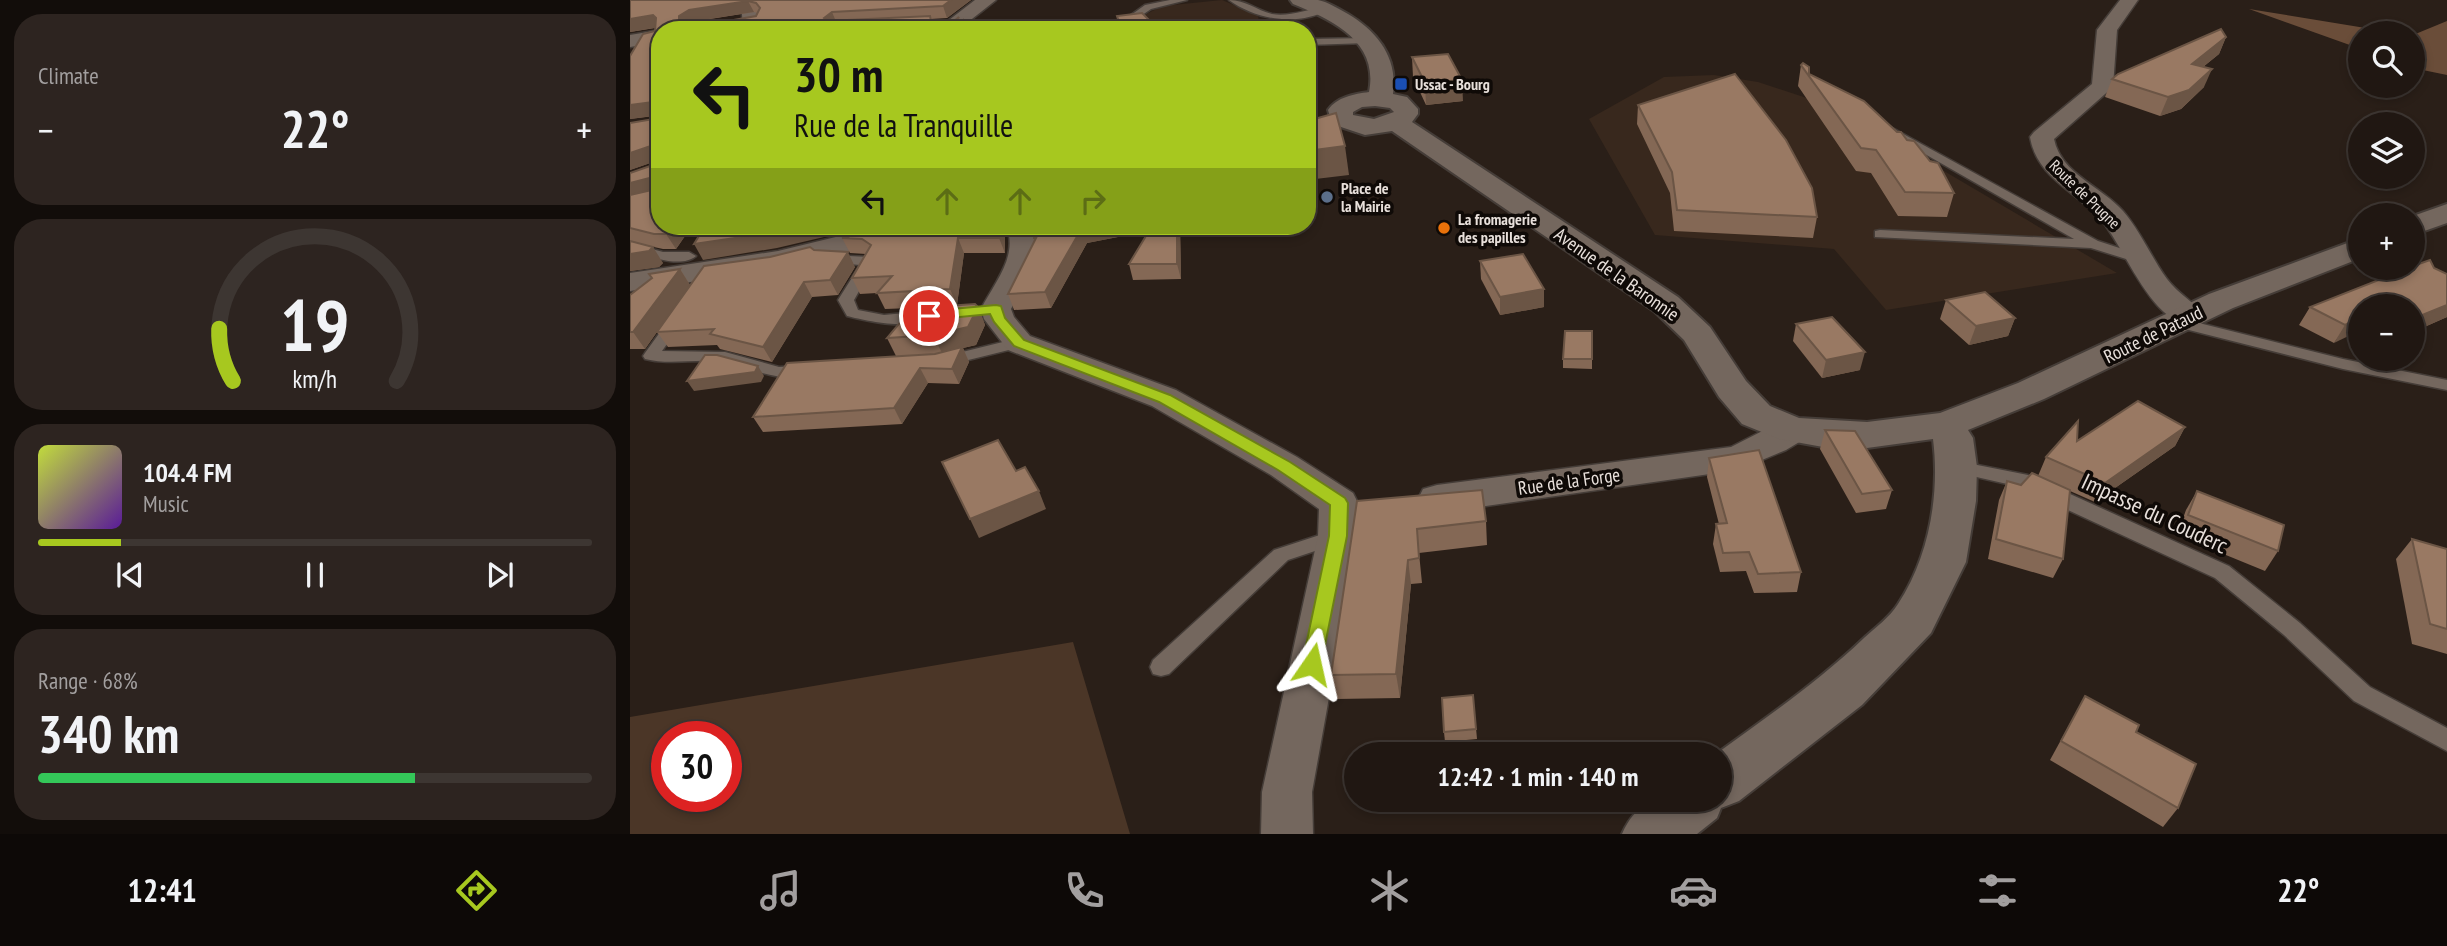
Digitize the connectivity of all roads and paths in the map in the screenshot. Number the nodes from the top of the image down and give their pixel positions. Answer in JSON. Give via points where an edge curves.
{"nodes":[{"id":1,"x":750,"y":0,"type":"edge"},
{"id":2,"x":987,"y":0,"type":"edge"},
{"id":3,"x":1182,"y":0,"type":"edge"},
{"id":4,"x":1233,"y":0,"type":"edge"},
{"id":5,"x":1300,"y":0,"type":"edge"},
{"id":6,"x":2129,"y":0,"type":"edge"},
{"id":7,"x":1324,"y":9,"type":"junction"},
{"id":8,"x":1129,"y":20,"type":"edge"},
{"id":9,"x":753,"y":21,"type":"edge"},
{"id":10,"x":953,"y":21,"type":"edge"},
{"id":11,"x":651,"y":38,"type":"edge"},
{"id":12,"x":1368,"y":40,"type":"junction"},
{"id":13,"x":630,"y":41,"type":"edge"},
{"id":14,"x":1316,"y":42,"type":"edge"},
{"id":15,"x":1388,"y":110,"type":"junction"},
{"id":16,"x":1330,"y":121,"type":"edge"},
{"id":17,"x":1873,"y":122,"type":"edge"},
{"id":18,"x":2447,"y":213,"type":"edge"},
{"id":19,"x":2425,"y":221,"type":"edge"},
{"id":20,"x":1880,"y":234,"type":"dead end"},
{"id":21,"x":877,"y":235,"type":"edge"},
{"id":22,"x":1024,"y":235,"type":"edge"},
{"id":23,"x":2093,"y":244,"type":"junction"},
{"id":24,"x":630,"y":247,"type":"edge"},
{"id":25,"x":816,"y":250,"type":"junction"},
{"id":26,"x":2348,"y":252,"type":"edge"},
{"id":27,"x":2142,"y":260,"type":"junction"},
{"id":28,"x":692,"y":273,"type":"junction"},
{"id":29,"x":630,"y":282,"type":"edge"},
{"id":30,"x":946,"y":314,"type":"edge"},
{"id":31,"x":2185,"y":320,"type":"junction"},
{"id":32,"x":1019,"y":343,"type":"junction"},
{"id":33,"x":929,"y":362,"type":"edge"},
{"id":34,"x":820,"y":370,"type":"edge"},
{"id":35,"x":2447,"y":385,"type":"edge"},
{"id":36,"x":1793,"y":429,"type":"junction"},
{"id":37,"x":1952,"y":446,"type":"junction"},
{"id":38,"x":1408,"y":503,"type":"edge"},
{"id":39,"x":1348,"y":514,"type":"junction"},
{"id":40,"x":1161,"y":667,"type":"dead end"},
{"id":41,"x":2447,"y":740,"type":"edge"},
{"id":42,"x":1732,"y":774,"type":"edge"},
{"id":43,"x":1681,"y":812,"type":"edge"},
{"id":44,"x":1287,"y":834,"type":"edge"},
{"id":45,"x":1651,"y":834,"type":"edge"}],
"edges":[{"from":1,"to":9,"type":"street"},
{"from":2,"to":10,"type":"street"},
{"from":3,"to":8,"type":"lane","via":[[1148,7]]},
{"from":4,"to":7,"type":"lane","via":[[1272,17]]},
{"from":5,"to":7,"type":"street"},
{"from":6,"to":27,"type":"street","name":"Route de Prugne","via":[[2107,30],[2102,87],[2042,137],[2042,151],[2106,209]]},
{"from":7,"to":12,"type":"street","via":[[1353,24]]},
{"from":11,"to":13,"type":"street"},
{"from":12,"to":14,"type":"lane"},
{"from":12,"to":15,"type":"street","via":[[1381,60]]},
{"from":15,"to":16,"type":"street","via":[[1364,126]]},
{"from":15,"to":36,"type":"street","name":"Avenue de la Baronnie","via":[[1666,304],[1698,334],[1732,389],[1756,415]]},
{"from":17,"to":23,"type":"lane"},
{"from":18,"to":19,"type":"street"},
{"from":20,"to":23,"type":"lane"},
{"from":21,"to":25,"type":"street"},
{"from":22,"to":32,"type":"street","via":[[1026,250],[990,309]]},
{"from":23,"to":27,"type":"lane"},
{"from":24,"to":28,"type":"lane","via":[[662,256]]},
{"from":25,"to":28,"type":"street"},
{"from":25,"to":30,"type":"lane","via":[[827,259],[869,261],[846,300],[852,313],[884,320]]},
{"from":26,"to":31,"type":"street","name":"Route de Pataud"},
{"from":27,"to":31,"type":"street","name":"Route de Prugne"},
{"from":28,"to":29,"type":"street"},
{"from":28,"to":34,"type":"lane","via":[[651,356],[724,357],[779,372]]},
{"from":31,"to":35,"type":"lane","via":[[2343,364]]},
{"from":31,"to":37,"type":"street","name":"Route de Pataud","via":[[2031,391]]},
{"from":32,"to":33,"type":"lane"},
{"from":32,"to":39,"type":"street","via":[[1164,398],[1284,466]]},
{"from":36,"to":37,"type":"street","name":"Avenue de la Baronnie"},
{"from":36,"to":38,"type":"street","name":"Rue de la Forge","via":[[1738,458]]},
{"from":37,"to":41,"type":"lane","name":"Impasse du Couderc","via":[[2222,572],[2362,694]]},
{"from":37,"to":42,"type":"street","via":[[1955,501],[1943,562],[1914,620],[1844,690]]},
{"from":39,"to":40,"type":"lane","via":[[1281,555]]},
{"from":39,"to":44,"type":"street","via":[[1287,792]]},
{"from":43,"to":45,"type":"street"}]}
